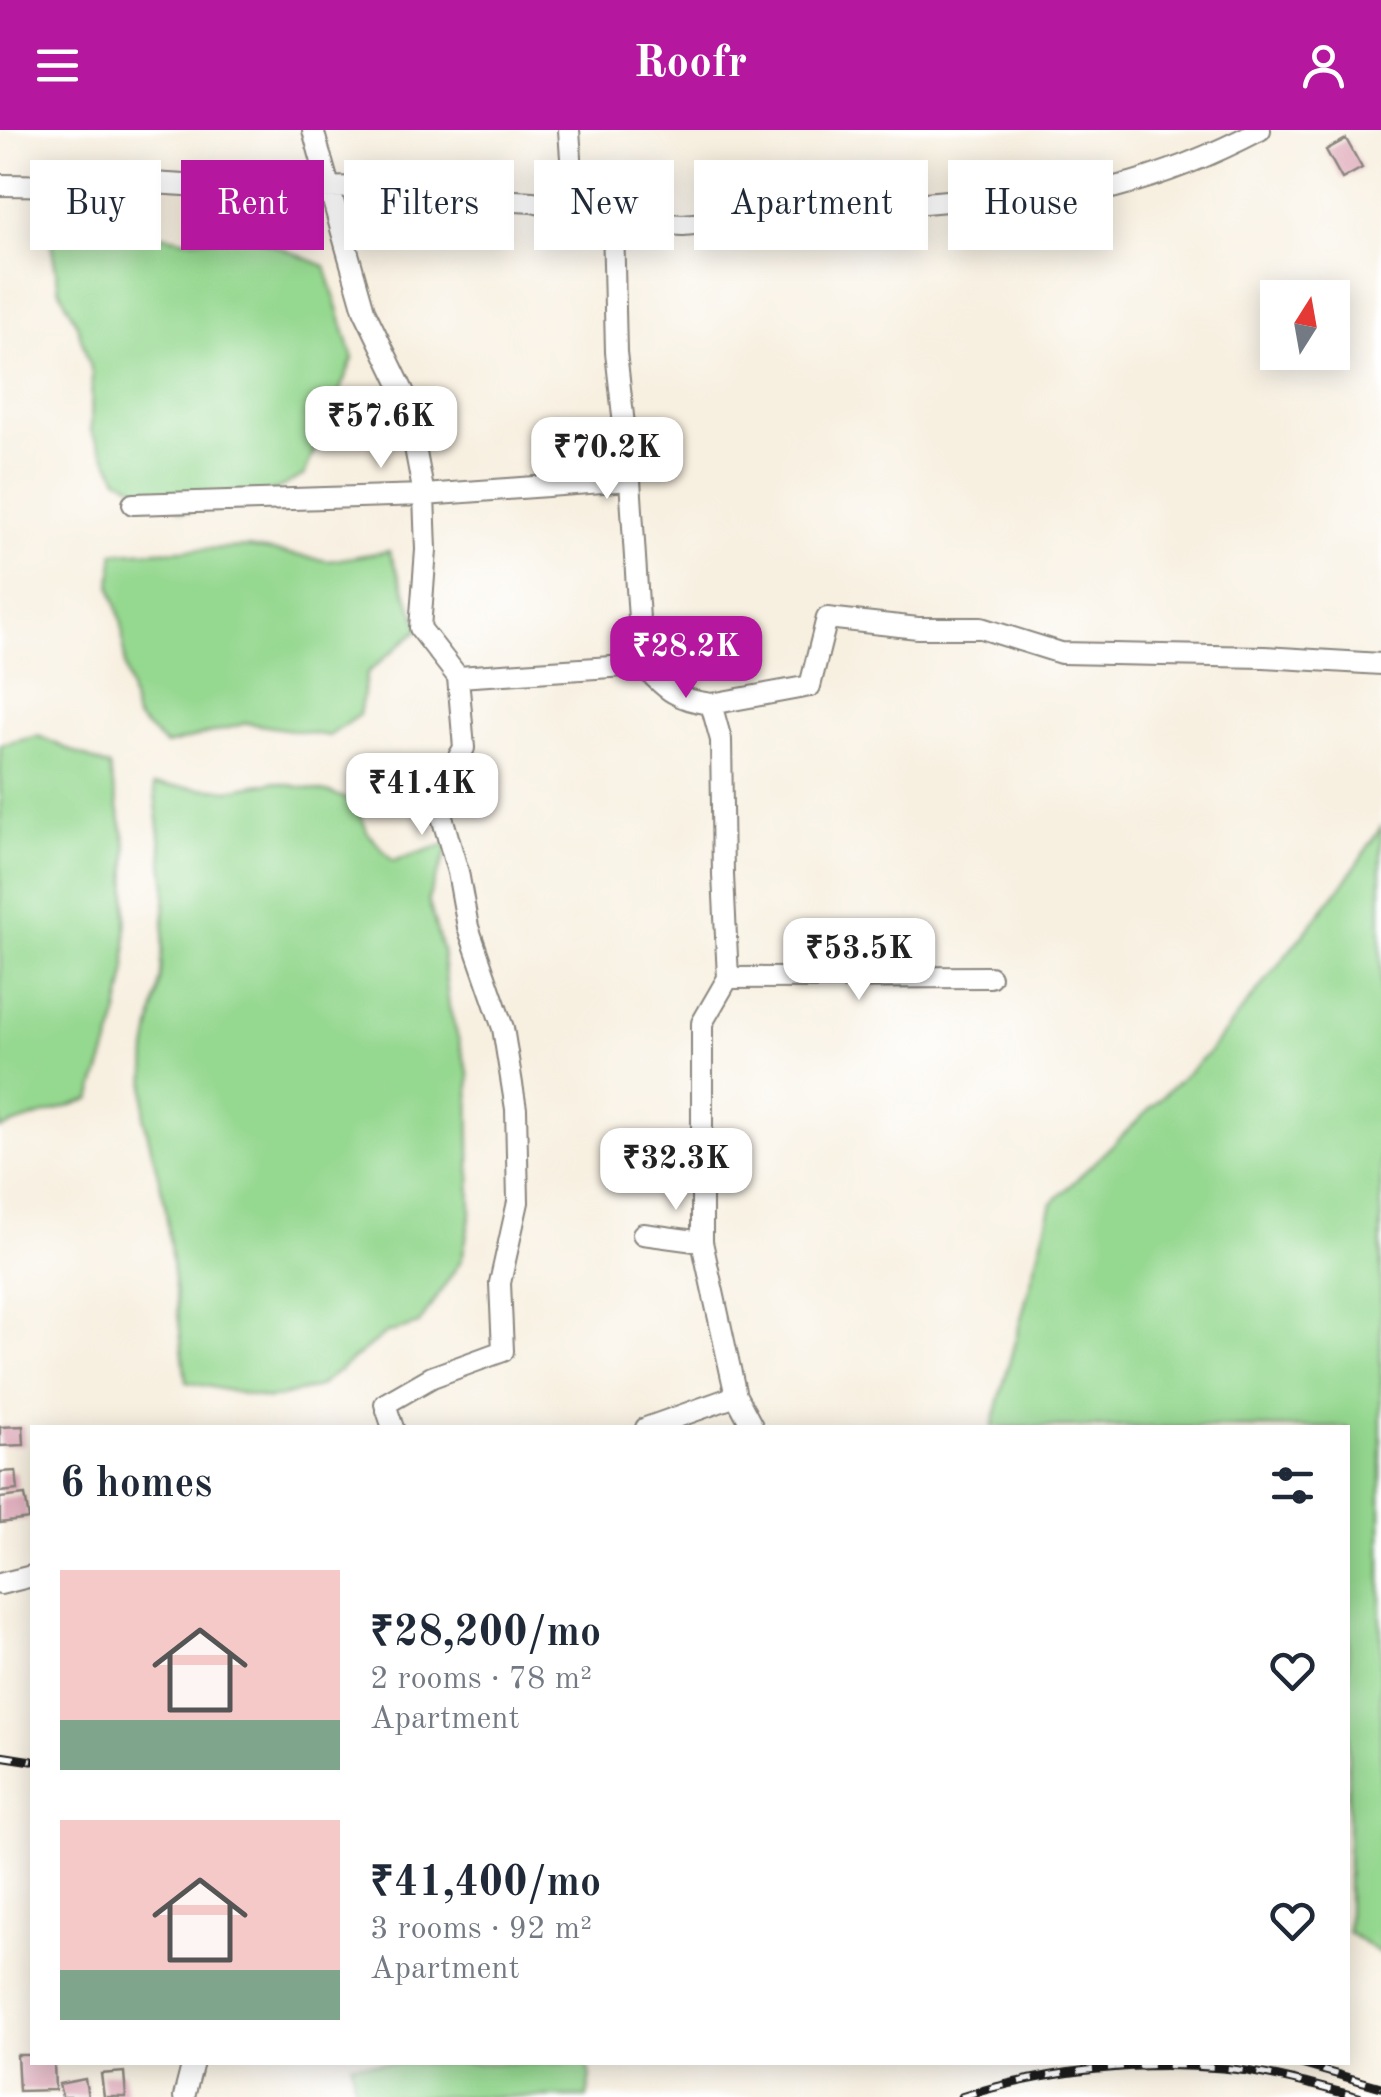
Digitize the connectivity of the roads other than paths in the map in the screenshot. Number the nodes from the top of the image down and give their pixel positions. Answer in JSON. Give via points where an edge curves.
{"nodes":[{"id":1,"x":313,"y":130,"type":"edge"},
{"id":2,"x":569,"y":130,"type":"edge"},
{"id":3,"x":1260,"y":130,"type":"edge"},
{"id":4,"x":571,"y":160,"type":"edge"},
{"id":5,"x":0,"y":185,"type":"edge"},
{"id":6,"x":329,"y":186,"type":"junction"},
{"id":7,"x":534,"y":202,"type":"edge"},
{"id":8,"x":674,"y":224,"type":"edge"},
{"id":9,"x":614,"y":250,"type":"edge"},
{"id":10,"x":630,"y":480,"type":"junction"},
{"id":11,"x":424,"y":494,"type":"junction"},
{"id":12,"x":133,"y":504,"type":"dead end"},
{"id":13,"x":642,"y":664,"type":"junction"},
{"id":14,"x":1381,"y":664,"type":"edge"},
{"id":15,"x":458,"y":677,"type":"junction"},
{"id":16,"x":711,"y":704,"type":"junction"},
{"id":17,"x":990,"y":977,"type":"dead end"},
{"id":18,"x":728,"y":978,"type":"junction"},
{"id":19,"x":643,"y":1234,"type":"dead end"},
{"id":20,"x":702,"y":1242,"type":"junction"},
{"id":21,"x":736,"y":1396,"type":"junction"},
{"id":22,"x":392,"y":1425,"type":"edge"},
{"id":23,"x":654,"y":1425,"type":"edge"},
{"id":24,"x":751,"y":1425,"type":"edge"},
{"id":25,"x":30,"y":1576,"type":"edge"},
{"id":26,"x":0,"y":1584,"type":"edge"},
{"id":27,"x":192,"y":2065,"type":"edge"},
{"id":28,"x":184,"y":2097,"type":"edge"}],
"edges":[{"from":1,"to":6,"type":"street"},
{"from":2,"to":4,"type":"street"},
{"from":3,"to":8,"type":"street","via":[[1147,180],[1048,198]]},
{"from":5,"to":6,"type":"street"},
{"from":6,"to":7,"type":"street"},
{"from":6,"to":11,"type":"street","via":[[364,310],[406,395]]},
{"from":9,"to":10,"type":"street"},
{"from":10,"to":11,"type":"street"},
{"from":10,"to":13,"type":"street"},
{"from":11,"to":12,"type":"street"},
{"from":11,"to":15,"type":"street","via":[[420,628]]},
{"from":13,"to":15,"type":"street"},
{"from":13,"to":16,"type":"street","via":[[670,692]]},
{"from":14,"to":16,"type":"street","via":[[1061,653],[981,628],[828,618],[810,686]]},
{"from":15,"to":22,"type":"street","via":[[464,748],[436,796],[468,927],[504,1028],[516,1110],[518,1202],[500,1283],[503,1351],[385,1404]]},
{"from":16,"to":18,"type":"street","via":[[722,740]]},
{"from":17,"to":18,"type":"street"},
{"from":18,"to":20,"type":"street","via":[[702,1023]]},
{"from":19,"to":20,"type":"street"},
{"from":20,"to":21,"type":"street"},
{"from":21,"to":23,"type":"street"},
{"from":21,"to":24,"type":"street"},
{"from":25,"to":26,"type":"street"},
{"from":27,"to":28,"type":"street"}]}
